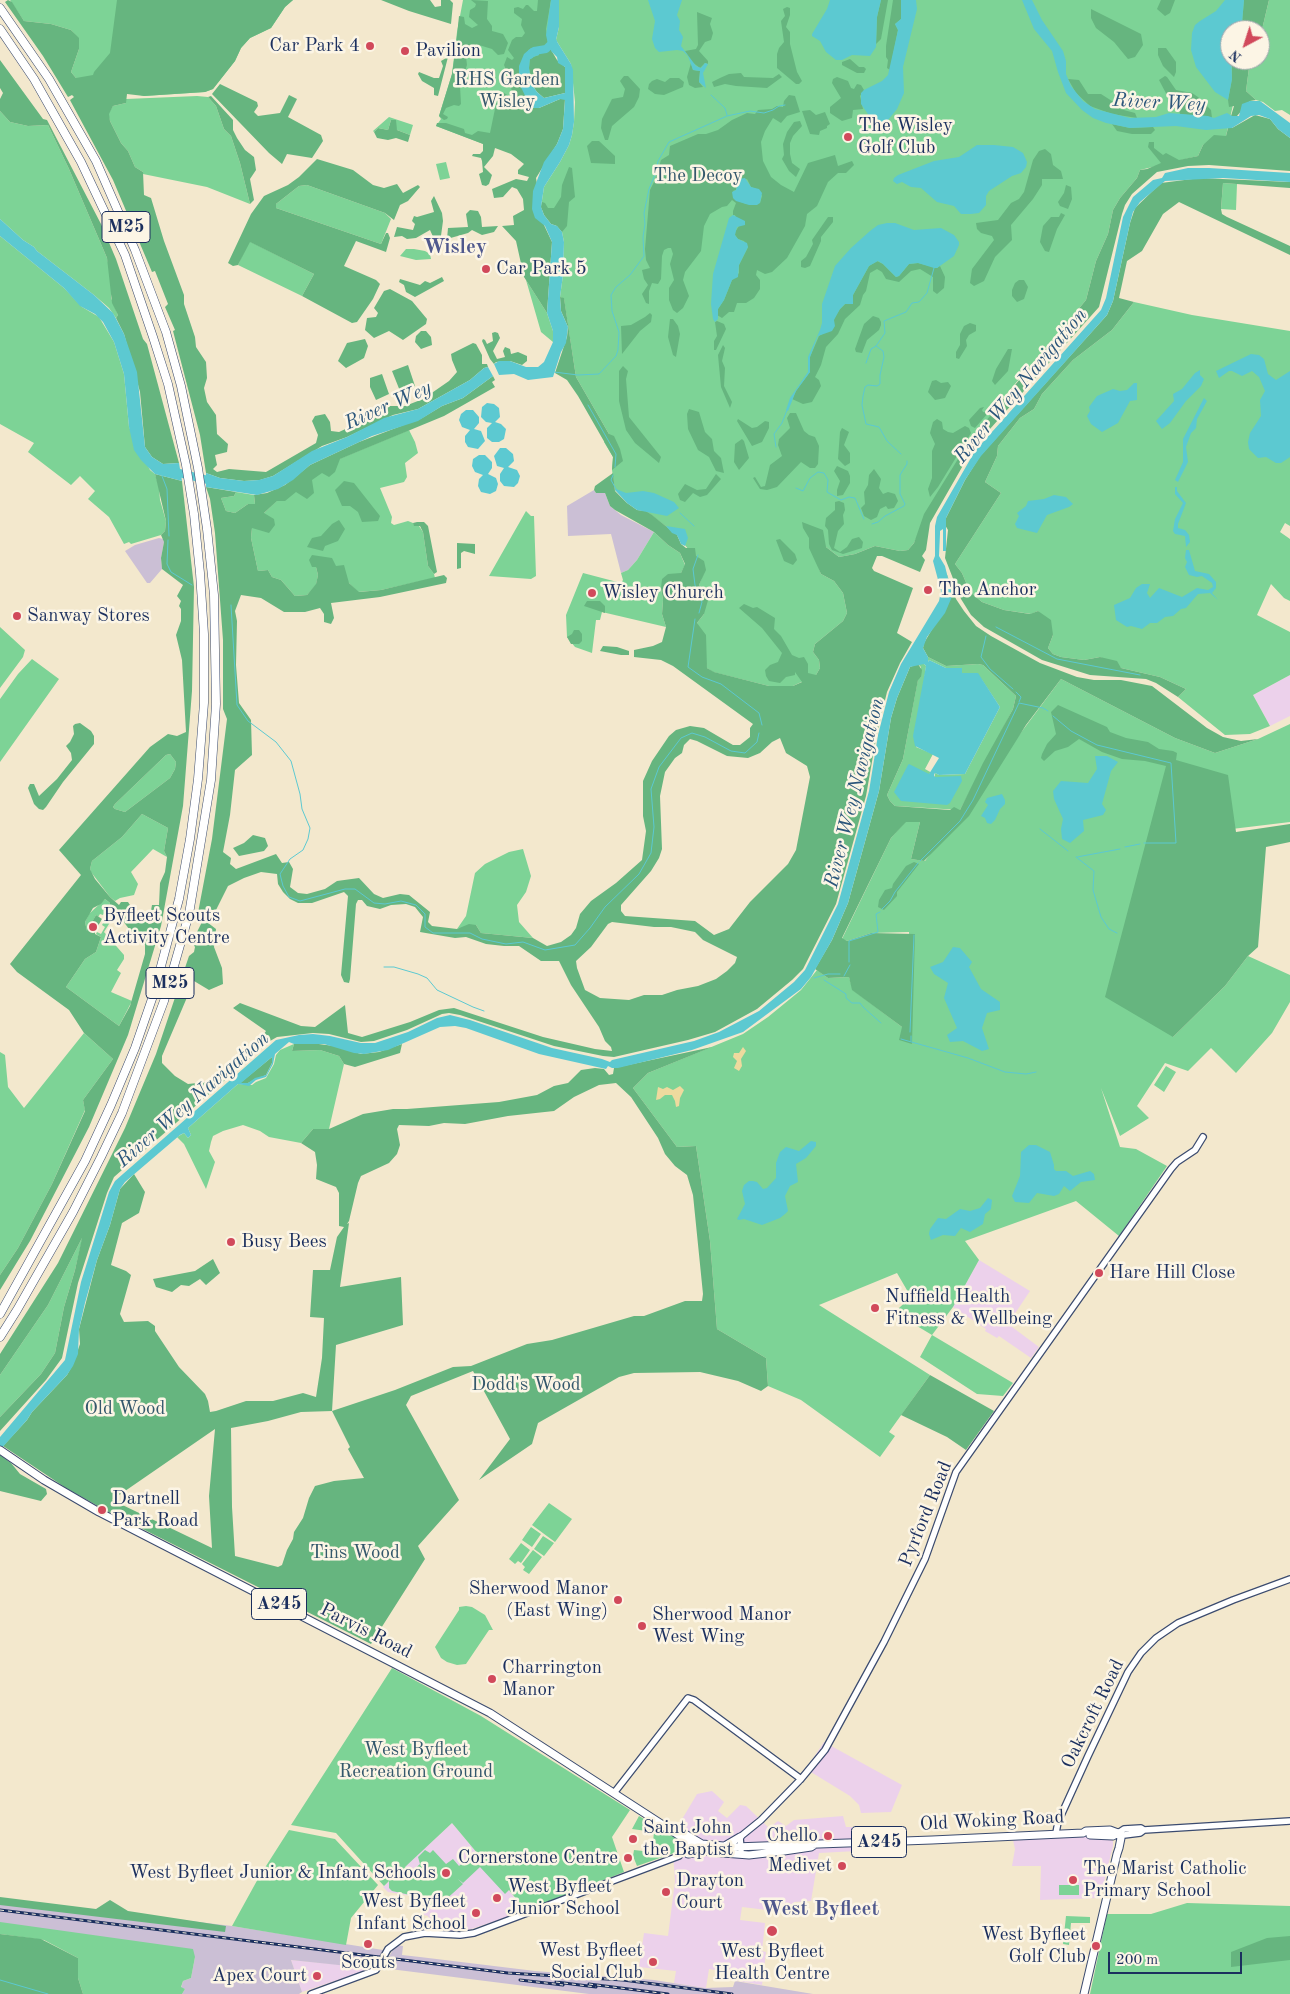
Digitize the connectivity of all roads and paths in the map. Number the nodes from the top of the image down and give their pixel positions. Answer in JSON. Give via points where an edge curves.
{"nodes":[{"id":1,"x":0,"y":8,"type":"edge"},
{"id":2,"x":0,"y":29,"type":"edge"},
{"id":3,"x":1204,"y":1137,"type":"dead end"},
{"id":4,"x":0,"y":1314,"type":"edge"},
{"id":5,"x":0,"y":1337,"type":"edge"},
{"id":6,"x":0,"y":1450,"type":"edge"},
{"id":7,"x":1290,"y":1579,"type":"edge"},
{"id":8,"x":801,"y":1779,"type":"junction"},
{"id":9,"x":614,"y":1793,"type":"junction"},
{"id":10,"x":1290,"y":1821,"type":"edge"},
{"id":11,"x":1056,"y":1833,"type":"junction"},
{"id":12,"x":1118,"y":1833,"type":"junction"},
{"id":13,"x":741,"y":1837,"type":"junction"},
{"id":14,"x":693,"y":1842,"type":"junction"},
{"id":15,"x":723,"y":1847,"type":"junction"},
{"id":16,"x":705,"y":1851,"type":"junction"},
{"id":17,"x":744,"y":1851,"type":"junction"},
{"id":18,"x":688,"y":1854,"type":"junction"},
{"id":19,"x":675,"y":1857,"type":"junction"},
{"id":20,"x":311,"y":1994,"type":"edge"},
{"id":21,"x":1084,"y":1994,"type":"edge"}],
"edges":[{"from":1,"to":5,"type":"highway","number":"M25","via":[[53,86],[91,153],[120,212],[166,332],[181,386],[201,486],[213,579],[216,704],[211,780],[189,914],[146,1052],[122,1113],[73,1212]]},
{"from":2,"to":4,"type":"highway","number":"M25","via":[[58,119],[125,255],[165,375],[186,465],[204,634],[204,703],[198,780],[190,839],[169,941],[135,1048],[111,1105],[62,1204]]},
{"from":3,"to":8,"type":"street","name":"Pyrford Road","via":[[1195,1150],[1171,1169],[956,1472],[928,1552],[899,1614],[825,1750]]},
{"from":6,"to":9,"type":"main road","name":"Parvis Road","number":"A245","via":[[99,1512],[490,1713]]},
{"from":7,"to":11,"type":"street","name":"Oakcroft Road","via":[[1178,1623],[1141,1653],[1128,1672],[1088,1756]]},
{"from":8,"to":9,"type":"street","via":[[688,1698]]},
{"from":8,"to":13,"type":"street","name":"Pyrford Road"},
{"from":9,"to":14,"type":"main road","name":"Parvis Road","number":"A245"},
{"from":10,"to":12,"type":"street","name":"Old Woking Road"},
{"from":11,"to":12,"type":"main road","name":"Old Woking Road","number":"A245","via":[[1113,1836]]},
{"from":11,"to":17,"type":"main road","name":"Old Woking Road","number":"A245"},
{"from":12,"to":21,"type":"main road","via":[[1121,1841]]},
{"from":13,"to":15,"type":"main road"},
{"from":13,"to":17,"type":"street"},
{"from":14,"to":15,"type":"main road","name":"Old Woking Road","number":"A245"},
{"from":14,"to":16,"type":"main road","name":"Old Woking Road","number":"A245"},
{"from":14,"to":18,"type":"street"},
{"from":14,"to":19,"type":"street"},
{"from":15,"to":17,"type":"main road","name":"Old Woking Road","number":"A245"},
{"from":16,"to":17,"type":"main road","name":"Old Woking Road","number":"A245"},
{"from":16,"to":18,"type":"main road"},
{"from":18,"to":19,"type":"street","via":[[682,1858]]},
{"from":19,"to":20,"type":"street","via":[[474,1933],[425,1933],[404,1937],[388,1949],[376,1970]]}]}
